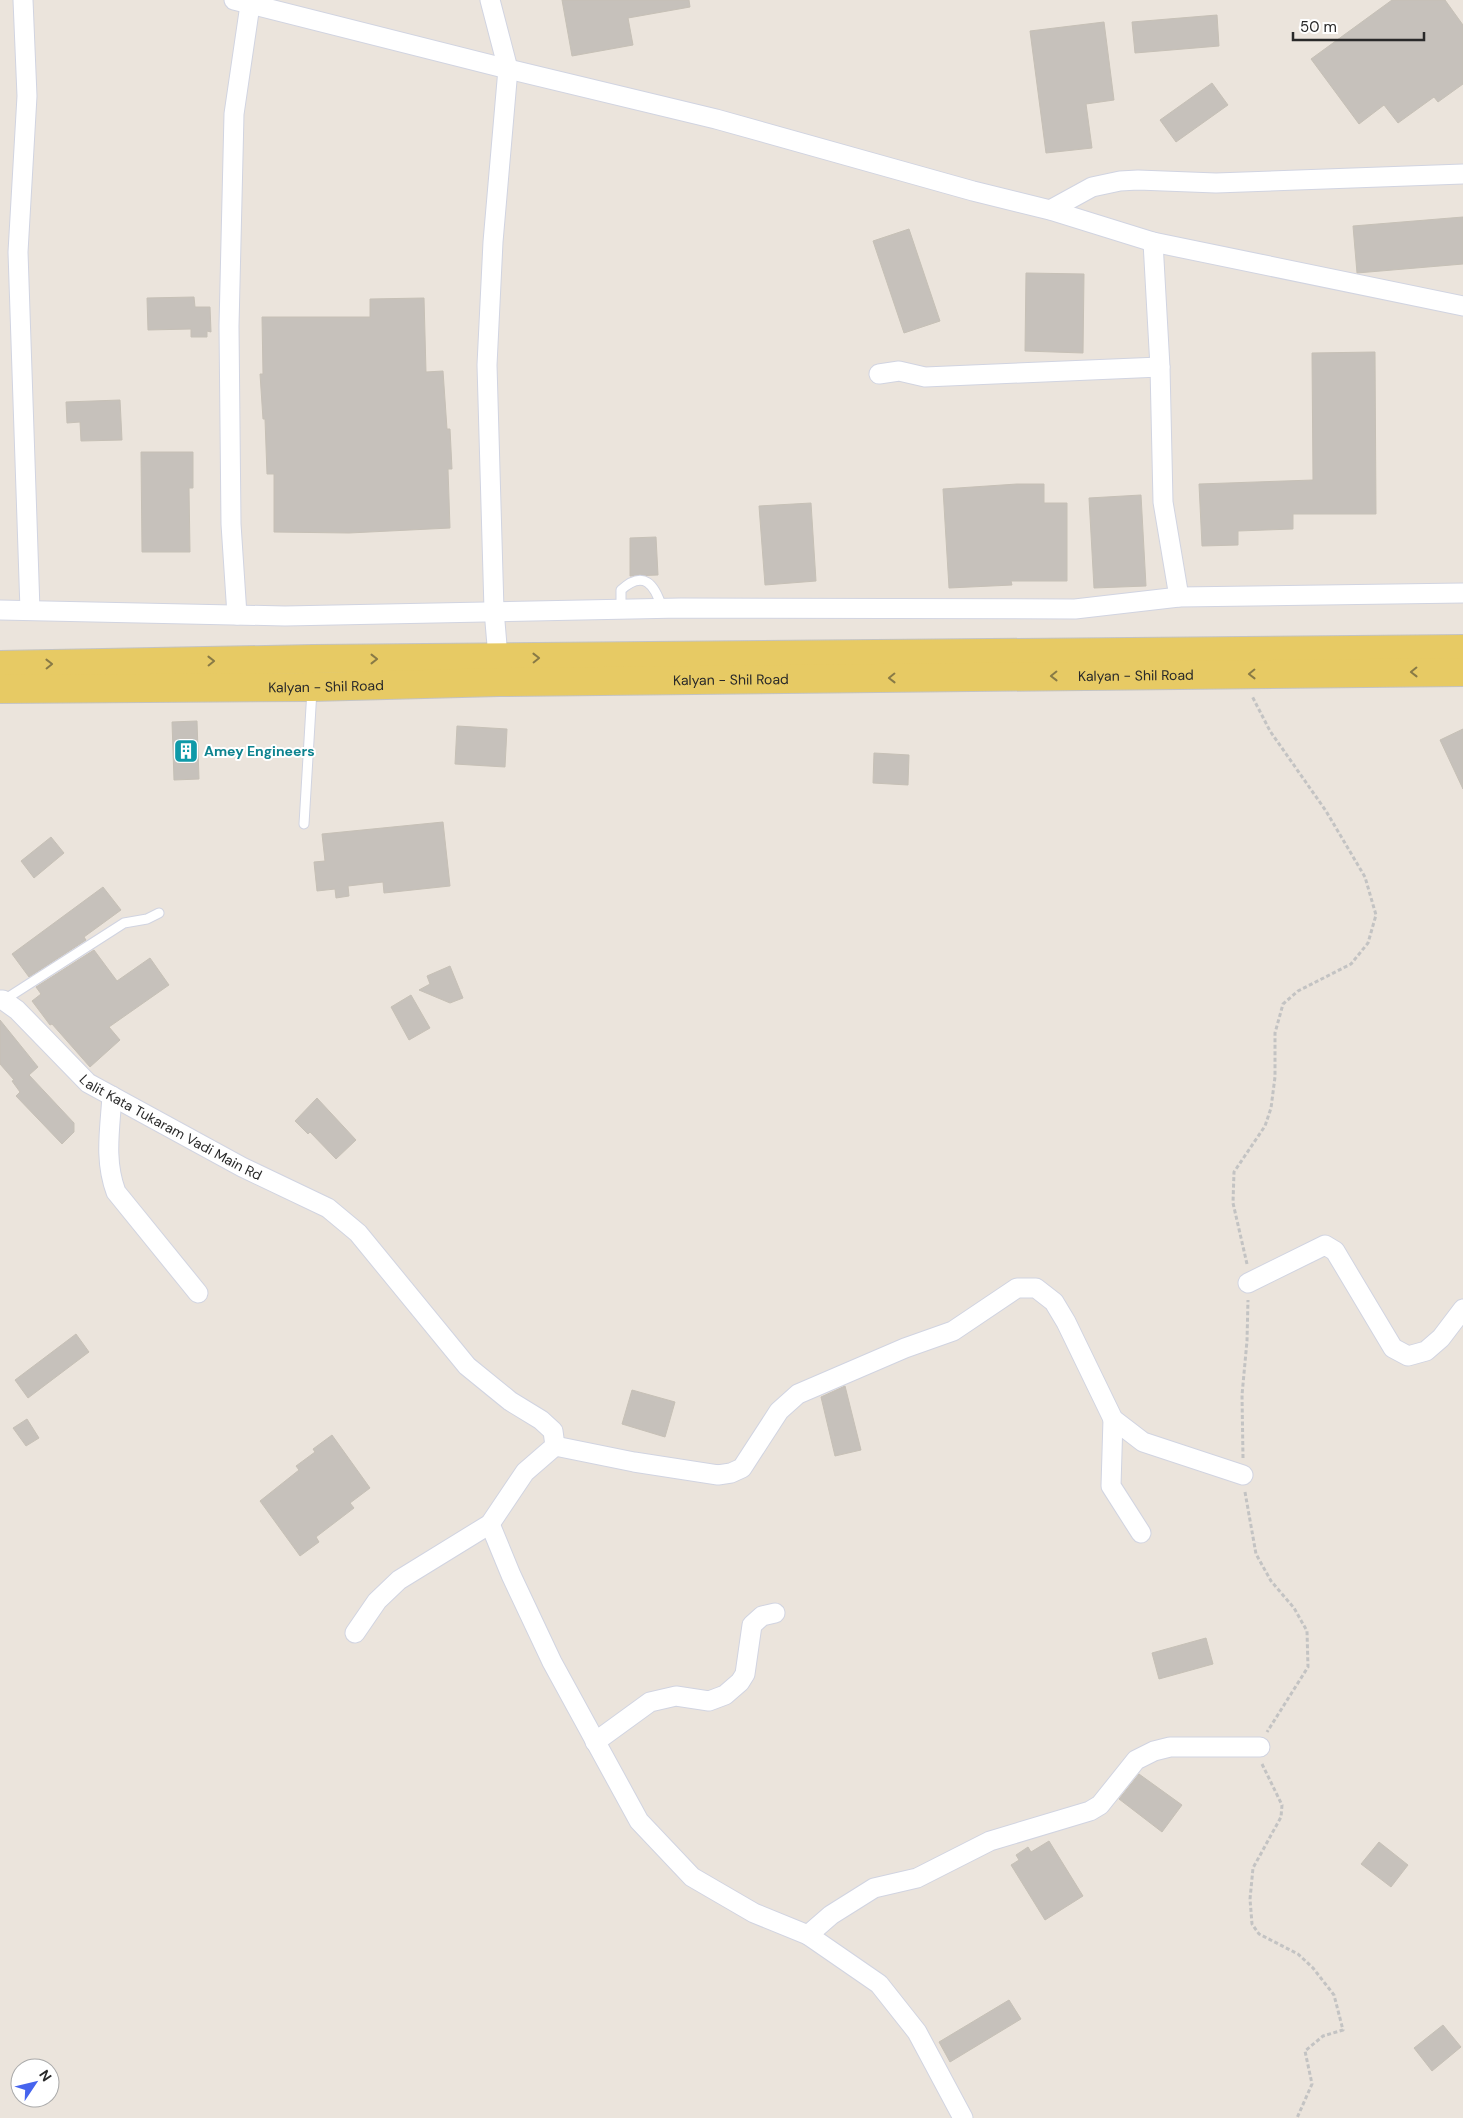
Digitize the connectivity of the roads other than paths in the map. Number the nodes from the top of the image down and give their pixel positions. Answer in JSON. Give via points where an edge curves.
{"nodes":[{"id":1,"x":23,"y":0,"type":"edge"},
{"id":2,"x":490,"y":0,"type":"edge"},
{"id":3,"x":242,"y":2,"type":"edge"},
{"id":4,"x":508,"y":69,"type":"junction"},
{"id":5,"x":1463,"y":174,"type":"edge"},
{"id":6,"x":1050,"y":210,"type":"junction"},
{"id":7,"x":1153,"y":242,"type":"junction"},
{"id":8,"x":1463,"y":306,"type":"edge"},
{"id":9,"x":1160,"y":367,"type":"junction"},
{"id":10,"x":880,"y":374,"type":"dead end"},
{"id":11,"x":1463,"y":592,"type":"edge"},
{"id":12,"x":1179,"y":597,"type":"junction"},
{"id":13,"x":621,"y":608,"type":"junction"},
{"id":14,"x":662,"y":608,"type":"junction"},
{"id":15,"x":0,"y":610,"type":"edge"},
{"id":16,"x":30,"y":610,"type":"junction"},
{"id":17,"x":494,"y":610,"type":"junction"},
{"id":18,"x":237,"y":615,"type":"junction"},
{"id":19,"x":1463,"y":650,"type":"edge"},
{"id":20,"x":0,"y":665,"type":"edge"},
{"id":21,"x":499,"y":670,"type":"junction"},
{"id":22,"x":1463,"y":672,"type":"edge"},
{"id":23,"x":312,"y":673,"type":"junction"},
{"id":24,"x":0,"y":689,"type":"edge"},
{"id":25,"x":304,"y":824,"type":"dead end"},
{"id":26,"x":159,"y":913,"type":"dead end"},
{"id":27,"x":2,"y":1000,"type":"edge"},
{"id":28,"x":112,"y":1096,"type":"junction"},
{"id":29,"x":1248,"y":1283,"type":"road end"},
{"id":30,"x":198,"y":1293,"type":"dead end"},
{"id":31,"x":1463,"y":1309,"type":"edge"},
{"id":32,"x":1113,"y":1419,"type":"junction"},
{"id":33,"x":555,"y":1446,"type":"junction"},
{"id":34,"x":1243,"y":1475,"type":"road end"},
{"id":35,"x":490,"y":1524,"type":"junction"},
{"id":36,"x":1140,"y":1533,"type":"dead end"},
{"id":37,"x":774,"y":1613,"type":"dead end"},
{"id":38,"x":355,"y":1633,"type":"dead end"},
{"id":39,"x":595,"y":1742,"type":"junction"},
{"id":40,"x":1260,"y":1747,"type":"road end"},
{"id":41,"x":808,"y":1935,"type":"junction"},
{"id":42,"x":963,"y":2118,"type":"edge"}],
"edges":[{"from":1,"to":16,"type":"street","via":[[27,96],[18,252]]},
{"from":2,"to":4,"type":"street"},
{"from":3,"to":4,"type":"street"},
{"from":3,"to":18,"type":"street","via":[[234,114],[229,326],[231,524]]},
{"from":4,"to":6,"type":"street","via":[[716,119]]},
{"from":4,"to":17,"type":"street","via":[[493,242],[487,365]]},
{"from":5,"to":6,"type":"street","via":[[1216,183],[1120,181],[1092,187]]},
{"from":6,"to":7,"type":"street"},
{"from":7,"to":8,"type":"street"},
{"from":7,"to":9,"type":"street"},
{"from":9,"to":10,"type":"street","via":[[925,377],[899,371]]},
{"from":9,"to":12,"type":"street","via":[[1163,502]]},
{"from":11,"to":12,"type":"street"},
{"from":12,"to":14,"type":"street","via":[[1075,609]]},
{"from":13,"to":14,"type":"street"},
{"from":13,"to":14,"type":"lane","via":[[621,590],[639,581],[655,587]]},
{"from":13,"to":17,"type":"street"},
{"from":15,"to":16,"type":"street"},
{"from":16,"to":18,"type":"street"},
{"from":17,"to":18,"type":"street"},
{"from":17,"to":21,"type":"street"},
{"from":21,"to":19,"type":"main road","name":"Kalyan - Shil Road","one_way":true},
{"from":20,"to":23,"type":"main road","name":"Kalyan - Shil Road","one_way":true},
{"from":22,"to":21,"type":"main road","name":"Kalyan - Shil Road","one_way":true},
{"from":21,"to":23,"type":"main road","name":"Kalyan - Shil Road"},
{"from":23,"to":24,"type":"main road","name":"Kalyan - Shil Road"},
{"from":23,"to":25,"type":"lane"},
{"from":26,"to":27,"type":"lane","via":[[124,923]]},
{"from":27,"to":28,"type":"street","name":"Lalit Kata Tukaram Vadi Main Rd","via":[[17,1010],[88,1083]]},
{"from":28,"to":30,"type":"street","via":[[108,1158],[116,1192]]},
{"from":28,"to":33,"type":"street","name":"Lalit Kata Tukaram Vadi Main Rd","via":[[242,1167],[328,1208],[358,1233],[467,1366],[553,1431]]},
{"from":29,"to":31,"type":"street","via":[[1325,1245],[1335,1251],[1393,1348],[1408,1356],[1426,1351],[1441,1338]]},
{"from":32,"to":33,"type":"street","via":[[1054,1302],[1036,1288],[1017,1288],[952,1331],[798,1394],[779,1411],[742,1468],[731,1473],[718,1475]]},
{"from":32,"to":34,"type":"street","via":[[1143,1442]]},
{"from":32,"to":36,"type":"street","via":[[1111,1486]]},
{"from":33,"to":35,"type":"street","via":[[525,1472]]},
{"from":35,"to":38,"type":"street","via":[[398,1580],[377,1601]]},
{"from":35,"to":39,"type":"street","via":[[552,1662]]},
{"from":37,"to":39,"type":"street","via":[[762,1616],[752,1625],[745,1674],[725,1695],[709,1701],[676,1696],[650,1702]]},
{"from":39,"to":41,"type":"street","via":[[639,1821],[692,1877],[754,1913]]},
{"from":40,"to":41,"type":"street","via":[[1170,1747],[1154,1751],[1136,1760],[1100,1804],[1090,1811],[990,1841],[917,1878],[874,1888],[831,1915]]},
{"from":41,"to":42,"type":"street","via":[[879,1984],[917,2032]]}]}
